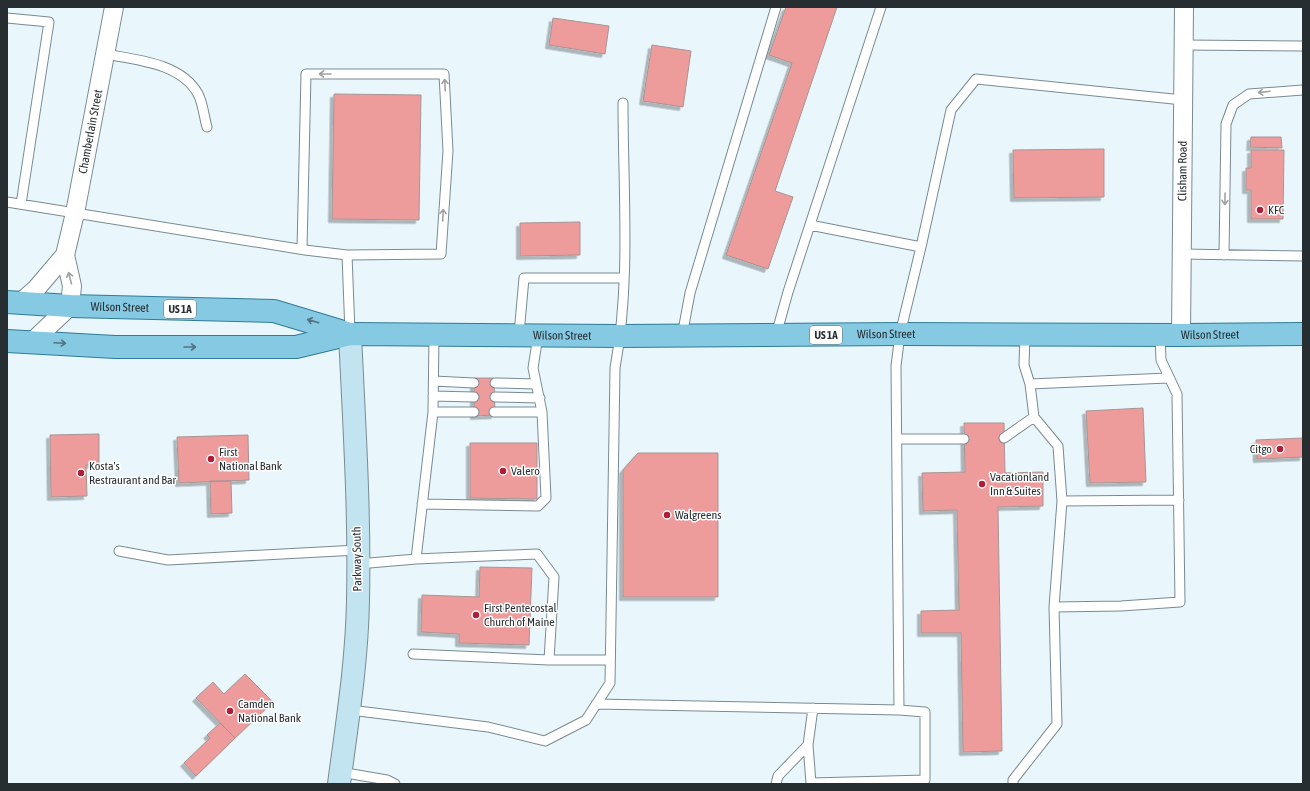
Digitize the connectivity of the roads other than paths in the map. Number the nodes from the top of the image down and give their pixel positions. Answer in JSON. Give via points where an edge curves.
{"nodes":[{"id":1,"x":114,"y":7,"type":"edge"},
{"id":2,"x":776,"y":7,"type":"edge"},
{"id":3,"x":881,"y":7,"type":"edge"},
{"id":4,"x":1184,"y":7,"type":"edge"},
{"id":5,"x":7,"y":18,"type":"edge"},
{"id":6,"x":1184,"y":45,"type":"junction"},
{"id":7,"x":1303,"y":46,"type":"edge"},
{"id":8,"x":105,"y":54,"type":"junction"},
{"id":9,"x":1303,"y":90,"type":"edge"},
{"id":10,"x":1183,"y":100,"type":"junction"},
{"id":11,"x":622,"y":103,"type":"dead end"},
{"id":12,"x":206,"y":127,"type":"dead end"},
{"id":13,"x":7,"y":202,"type":"edge"},
{"id":14,"x":21,"y":204,"type":"junction"},
{"id":15,"x":75,"y":213,"type":"junction"},
{"id":16,"x":810,"y":225,"type":"junction"},
{"id":17,"x":921,"y":247,"type":"junction"},
{"id":18,"x":302,"y":249,"type":"junction"},
{"id":19,"x":346,"y":254,"type":"junction"},
{"id":20,"x":1182,"y":254,"type":"junction"},
{"id":21,"x":65,"y":255,"type":"junction"},
{"id":22,"x":1224,"y":255,"type":"junction"},
{"id":23,"x":1303,"y":256,"type":"edge"},
{"id":24,"x":624,"y":278,"type":"junction"},
{"id":25,"x":14,"y":303,"type":"edge"},
{"id":26,"x":70,"y":306,"type":"junction"},
{"id":27,"x":350,"y":334,"type":"junction"},
{"id":28,"x":434,"y":334,"type":"junction"},
{"id":29,"x":529,"y":334,"type":"junction"},
{"id":30,"x":900,"y":334,"type":"junction"},
{"id":31,"x":1303,"y":334,"type":"edge"},
{"id":32,"x":776,"y":335,"type":"junction"},
{"id":33,"x":1025,"y":335,"type":"junction"},
{"id":34,"x":1171,"y":335,"type":"junction"},
{"id":35,"x":621,"y":336,"type":"junction"},
{"id":36,"x":682,"y":336,"type":"junction"},
{"id":37,"x":7,"y":341,"type":"edge"},
{"id":38,"x":32,"y":342,"type":"junction"},
{"id":39,"x":1168,"y":378,"type":"junction"},
{"id":40,"x":434,"y":381,"type":"junction"},
{"id":41,"x":474,"y":383,"type":"dead end"},
{"id":42,"x":495,"y":383,"type":"dead end"},
{"id":43,"x":536,"y":384,"type":"junction"},
{"id":44,"x":1030,"y":384,"type":"junction"},
{"id":45,"x":433,"y":396,"type":"junction"},
{"id":46,"x":474,"y":397,"type":"dead end"},
{"id":47,"x":494,"y":397,"type":"dead end"},
{"id":48,"x":540,"y":398,"type":"junction"},
{"id":49,"x":433,"y":412,"type":"junction"},
{"id":50,"x":474,"y":412,"type":"dead end"},
{"id":51,"x":494,"y":412,"type":"dead end"},
{"id":52,"x":542,"y":412,"type":"junction"},
{"id":53,"x":1034,"y":416,"type":"junction"},
{"id":54,"x":1004,"y":438,"type":"dead end"},
{"id":55,"x":897,"y":439,"type":"junction"},
{"id":56,"x":964,"y":439,"type":"dead end"},
{"id":57,"x":1179,"y":500,"type":"junction"},
{"id":58,"x":1062,"y":501,"type":"junction"},
{"id":59,"x":422,"y":504,"type":"junction"},
{"id":60,"x":119,"y":551,"type":"dead end"},
{"id":61,"x":358,"y":557,"type":"junction"},
{"id":62,"x":416,"y":559,"type":"junction"},
{"id":63,"x":1054,"y":607,"type":"junction"},
{"id":64,"x":412,"y":654,"type":"dead end"},
{"id":65,"x":549,"y":660,"type":"junction"},
{"id":66,"x":610,"y":660,"type":"junction"},
{"id":67,"x":596,"y":704,"type":"junction"},
{"id":68,"x":813,"y":708,"type":"junction"},
{"id":69,"x":350,"y":710,"type":"junction"},
{"id":70,"x":899,"y":710,"type":"junction"},
{"id":71,"x":808,"y":745,"type":"junction"},
{"id":72,"x":340,"y":778,"type":"edge"},
{"id":73,"x":395,"y":784,"type":"edge"},
{"id":74,"x":776,"y":784,"type":"edge"},
{"id":75,"x":1013,"y":784,"type":"edge"}],
"edges":[{"from":1,"to":8,"type":"street","name":"Chamberlain Street"},
{"from":2,"to":36,"type":"lane","via":[[690,293]]},
{"from":3,"to":16,"type":"lane"},
{"from":4,"to":6,"type":"street","name":"Clisham Road"},
{"from":5,"to":14,"type":"lane","via":[[49,22]]},
{"from":6,"to":7,"type":"lane"},
{"from":6,"to":10,"type":"street","name":"Clisham Road"},
{"from":8,"to":12,"type":"lane","via":[[148,62],[178,72],[199,95]]},
{"from":8,"to":15,"type":"street","name":"Chamberlain Street"},
{"from":9,"to":22,"type":"lane","one_way":true,"via":[[1249,94],[1233,105],[1226,124]]},
{"from":10,"to":17,"type":"lane","via":[[976,78],[951,110]]},
{"from":10,"to":20,"type":"street","name":"Clisham Road"},
{"from":11,"to":24,"type":"lane"},
{"from":13,"to":14,"type":"lane"},
{"from":14,"to":15,"type":"lane"},
{"from":15,"to":18,"type":"lane"},
{"from":15,"to":21,"type":"street","name":"Chamberlain Street"},
{"from":16,"to":17,"type":"lane"},
{"from":16,"to":32,"type":"lane"},
{"from":17,"to":30,"type":"lane"},
{"from":18,"to":19,"type":"lane"},
{"from":19,"to":18,"type":"lane","one_way":true,"via":[[441,254],[448,151],[444,74],[306,74]]},
{"from":19,"to":27,"type":"lane"},
{"from":20,"to":22,"type":"lane"},
{"from":20,"to":34,"type":"street","name":"Clisham Road"},
{"from":21,"to":25,"type":"street","name":"Chamberlain Street","via":[[36,289]]},
{"from":26,"to":21,"type":"street","name":"Chamberlain Street","one_way":true,"via":[[72,286]]},
{"from":22,"to":23,"type":"lane"},
{"from":24,"to":29,"type":"lane","via":[[524,278]]},
{"from":24,"to":35,"type":"lane"},
{"from":25,"to":26,"type":"main road","name":"Wilson Street","number":"US 1A"},
{"from":27,"to":26,"type":"main road","name":"Wilson Street","number":"US 1A","one_way":true,"via":[[274,311]]},
{"from":26,"to":38,"type":"street"},
{"from":27,"to":28,"type":"main road","name":"Wilson Street","number":"US 1A"},
{"from":38,"to":27,"type":"main road","name":"Wilson Street","number":"US 1A","one_way":true,"via":[[115,346],[296,347]]},
{"from":27,"to":61,"type":"main road","name":"Parkway South"},
{"from":28,"to":29,"type":"main road","name":"Wilson Street","number":"US 1A"},
{"from":28,"to":40,"type":"lane"},
{"from":29,"to":35,"type":"main road","name":"Wilson Street","number":"US 1A"},
{"from":29,"to":43,"type":"lane"},
{"from":30,"to":32,"type":"main road","name":"Wilson Street","number":"US 1A"},
{"from":30,"to":33,"type":"main road","name":"Wilson Street","number":"US 1A"},
{"from":30,"to":55,"type":"lane","via":[[896,366]]},
{"from":31,"to":34,"type":"main road","name":"Wilson Street","number":"US 1A"},
{"from":32,"to":36,"type":"main road","name":"Wilson Street","number":"US 1A"},
{"from":33,"to":34,"type":"main road","name":"Wilson Street","number":"US 1A"},
{"from":33,"to":44,"type":"lane","via":[[1024,365]]},
{"from":34,"to":39,"type":"lane","via":[[1161,360]]},
{"from":35,"to":36,"type":"main road","name":"Wilson Street","number":"US 1A"},
{"from":35,"to":66,"type":"lane","via":[[615,368]]},
{"from":37,"to":38,"type":"main road","name":"Wilson Street","number":"US 1A"},
{"from":39,"to":44,"type":"lane"},
{"from":39,"to":57,"type":"lane","via":[[1177,394]]},
{"from":40,"to":41,"type":"lane"},
{"from":40,"to":45,"type":"lane"},
{"from":42,"to":43,"type":"lane"},
{"from":43,"to":48,"type":"lane"},
{"from":44,"to":53,"type":"lane"},
{"from":45,"to":46,"type":"lane"},
{"from":45,"to":49,"type":"lane"},
{"from":47,"to":48,"type":"lane"},
{"from":48,"to":52,"type":"lane"},
{"from":49,"to":50,"type":"lane"},
{"from":49,"to":59,"type":"lane"},
{"from":51,"to":52,"type":"lane"},
{"from":52,"to":59,"type":"lane","via":[[546,498],[538,506]]},
{"from":53,"to":54,"type":"lane"},
{"from":53,"to":58,"type":"lane","via":[[1058,446]]},
{"from":55,"to":56,"type":"lane"},
{"from":55,"to":70,"type":"lane"},
{"from":57,"to":58,"type":"lane"},
{"from":57,"to":63,"type":"lane","via":[[1180,602]]},
{"from":58,"to":63,"type":"lane"},
{"from":59,"to":62,"type":"lane"},
{"from":60,"to":61,"type":"lane","via":[[168,560]]},
{"from":61,"to":62,"type":"lane"},
{"from":61,"to":69,"type":"main road","name":"Parkway South"},
{"from":62,"to":65,"type":"lane","via":[[537,554],[554,577]]},
{"from":63,"to":75,"type":"lane","via":[[1057,724],[1013,780]]},
{"from":64,"to":65,"type":"lane"},
{"from":65,"to":66,"type":"lane"},
{"from":66,"to":67,"type":"lane","via":[[610,683]]},
{"from":67,"to":68,"type":"lane"},
{"from":67,"to":69,"type":"lane","via":[[586,720],[545,741],[488,727]]},
{"from":68,"to":70,"type":"lane"},
{"from":68,"to":71,"type":"lane"},
{"from":69,"to":72,"type":"main road","name":"Parkway South"},
{"from":70,"to":71,"type":"lane","via":[[925,712],[925,780],[811,784]]},
{"from":71,"to":74,"type":"lane","via":[[778,776]]},
{"from":72,"to":73,"type":"lane","via":[[387,780]]}]}
